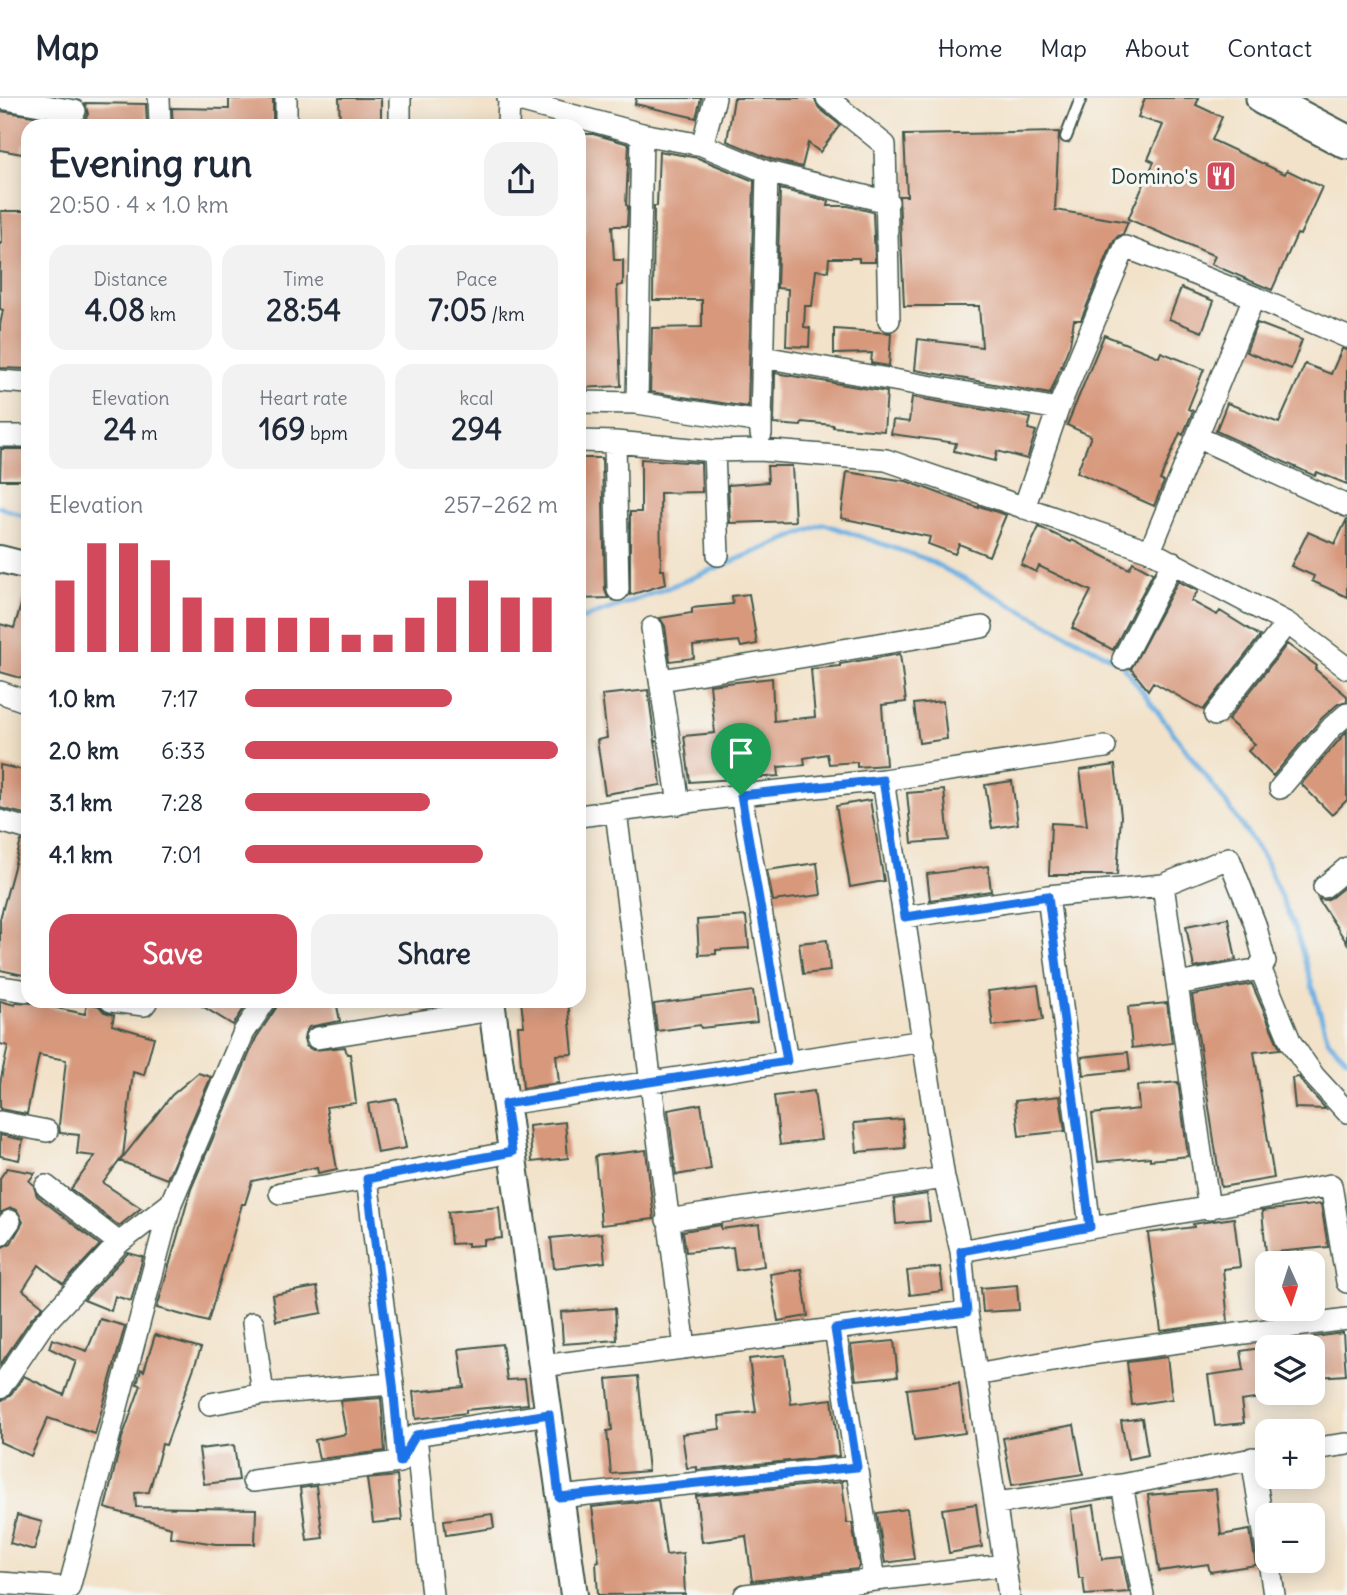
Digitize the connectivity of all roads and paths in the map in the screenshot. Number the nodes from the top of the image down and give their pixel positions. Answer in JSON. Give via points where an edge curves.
{"nodes":[{"id":1,"x":0,"y":98,"type":"edge"},
{"id":2,"x":159,"y":98,"type":"edge"},
{"id":3,"x":286,"y":98,"type":"edge"},
{"id":4,"x":400,"y":98,"type":"edge"},
{"id":5,"x":508,"y":98,"type":"edge"},
{"id":6,"x":715,"y":98,"type":"edge"},
{"id":7,"x":827,"y":98,"type":"edge"},
{"id":8,"x":1081,"y":98,"type":"edge"},
{"id":9,"x":1263,"y":98,"type":"edge"},
{"id":10,"x":75,"y":111,"type":"dead end"},
{"id":11,"x":160,"y":119,"type":"edge"},
{"id":12,"x":286,"y":119,"type":"edge"},
{"id":13,"x":400,"y":119,"type":"edge"},
{"id":14,"x":508,"y":119,"type":"edge"},
{"id":15,"x":642,"y":134,"type":"junction"},
{"id":16,"x":1066,"y":137,"type":"dead end"},
{"id":17,"x":1347,"y":142,"type":"edge"},
{"id":18,"x":702,"y":145,"type":"junction"},
{"id":19,"x":767,"y":172,"type":"junction"},
{"id":20,"x":888,"y":202,"type":"junction"},
{"id":21,"x":1254,"y":297,"type":"junction"},
{"id":22,"x":889,"y":320,"type":"dead end"},
{"id":23,"x":1347,"y":337,"type":"edge"},
{"id":24,"x":764,"y":357,"type":"junction"},
{"id":25,"x":0,"y":381,"type":"edge"},
{"id":26,"x":21,"y":382,"type":"edge"},
{"id":27,"x":586,"y":402,"type":"edge"},
{"id":28,"x":637,"y":403,"type":"junction"},
{"id":29,"x":1058,"y":409,"type":"junction"},
{"id":30,"x":761,"y":422,"type":"junction"},
{"id":31,"x":0,"y":436,"type":"edge"},
{"id":32,"x":21,"y":436,"type":"edge"},
{"id":33,"x":1196,"y":437,"type":"junction"},
{"id":34,"x":586,"y":442,"type":"edge"},
{"id":35,"x":615,"y":442,"type":"junction"},
{"id":36,"x":760,"y":450,"type":"junction"},
{"id":37,"x":714,"y":451,"type":"junction"},
{"id":38,"x":1347,"y":506,"type":"edge"},
{"id":39,"x":1024,"y":508,"type":"junction"},
{"id":40,"x":1150,"y":551,"type":"junction"},
{"id":41,"x":718,"y":555,"type":"dead end"},
{"id":42,"x":0,"y":559,"type":"edge"},
{"id":43,"x":1173,"y":562,"type":"junction"},
{"id":44,"x":21,"y":564,"type":"edge"},
{"id":45,"x":618,"y":590,"type":"dead end"},
{"id":46,"x":1287,"y":623,"type":"junction"},
{"id":47,"x":652,"y":628,"type":"dead end"},
{"id":48,"x":982,"y":628,"type":"dead end"},
{"id":49,"x":1123,"y":659,"type":"dead end"},
{"id":50,"x":1347,"y":668,"type":"edge"},
{"id":51,"x":661,"y":680,"type":"junction"},
{"id":52,"x":0,"y":692,"type":"edge"},
{"id":53,"x":21,"y":700,"type":"edge"},
{"id":54,"x":1347,"y":714,"type":"edge"},
{"id":55,"x":1215,"y":715,"type":"dead end"},
{"id":56,"x":1105,"y":747,"type":"dead end"},
{"id":57,"x":883,"y":780,"type":"junction"},
{"id":58,"x":1280,"y":789,"type":"dead end"},
{"id":59,"x":741,"y":795,"type":"junction"},
{"id":60,"x":679,"y":804,"type":"junction"},
{"id":61,"x":616,"y":812,"type":"junction"},
{"id":62,"x":586,"y":815,"type":"edge"},
{"id":63,"x":1,"y":827,"type":"edge"},
{"id":64,"x":21,"y":828,"type":"edge"},
{"id":65,"x":1347,"y":869,"type":"edge"},
{"id":66,"x":1163,"y":885,"type":"junction"},
{"id":67,"x":1324,"y":887,"type":"dead end"},
{"id":68,"x":1048,"y":896,"type":"junction"},
{"id":69,"x":905,"y":917,"type":"junction"},
{"id":70,"x":1249,"y":971,"type":"dead end"},
{"id":71,"x":1177,"y":984,"type":"junction"},
{"id":72,"x":0,"y":987,"type":"edge"},
{"id":73,"x":21,"y":990,"type":"edge"},
{"id":74,"x":260,"y":1008,"type":"edge"},
{"id":75,"x":481,"y":1008,"type":"edge"},
{"id":76,"x":492,"y":1008,"type":"edge"},
{"id":77,"x":317,"y":1038,"type":"dead end"},
{"id":78,"x":924,"y":1041,"type":"junction"},
{"id":79,"x":787,"y":1061,"type":"junction"},
{"id":80,"x":650,"y":1082,"type":"junction"},
{"id":81,"x":505,"y":1104,"type":"junction"},
{"id":82,"x":1347,"y":1112,"type":"edge"},
{"id":83,"x":0,"y":1122,"type":"edge"},
{"id":84,"x":47,"y":1130,"type":"dead end"},
{"id":85,"x":512,"y":1152,"type":"junction"},
{"id":86,"x":944,"y":1178,"type":"junction"},
{"id":87,"x":367,"y":1179,"type":"junction"},
{"id":88,"x":1339,"y":1184,"type":"edge"},
{"id":89,"x":46,"y":1186,"type":"dead end"},
{"id":90,"x":280,"y":1193,"type":"dead end"},
{"id":91,"x":171,"y":1203,"type":"junction"},
{"id":92,"x":1209,"y":1209,"type":"junction"},
{"id":93,"x":667,"y":1220,"type":"junction"},
{"id":94,"x":1090,"y":1227,"type":"junction"},
{"id":95,"x":119,"y":1243,"type":"junction"},
{"id":96,"x":961,"y":1251,"type":"junction"},
{"id":97,"x":1347,"y":1282,"type":"edge"},
{"id":98,"x":967,"y":1312,"type":"junction"},
{"id":99,"x":1347,"y":1319,"type":"edge"},
{"id":100,"x":253,"y":1323,"type":"dead end"},
{"id":101,"x":835,"y":1329,"type":"junction"},
{"id":102,"x":685,"y":1348,"type":"junction"},
{"id":103,"x":542,"y":1366,"type":"junction"},
{"id":104,"x":976,"y":1375,"type":"junction"},
{"id":105,"x":393,"y":1384,"type":"junction"},
{"id":106,"x":0,"y":1388,"type":"edge"},
{"id":107,"x":263,"y":1394,"type":"junction"},
{"id":108,"x":210,"y":1404,"type":"dead end"},
{"id":109,"x":549,"y":1414,"type":"junction"},
{"id":110,"x":416,"y":1435,"type":"junction"},
{"id":111,"x":1347,"y":1444,"type":"edge"},
{"id":112,"x":1325,"y":1447,"type":"edge"},
{"id":113,"x":1255,"y":1458,"type":"edge"},
{"id":114,"x":400,"y":1462,"type":"junction"},
{"id":115,"x":857,"y":1467,"type":"junction"},
{"id":116,"x":253,"y":1481,"type":"dead end"},
{"id":117,"x":1122,"y":1485,"type":"junction"},
{"id":118,"x":559,"y":1497,"type":"junction"},
{"id":119,"x":997,"y":1503,"type":"junction"},
{"id":120,"x":1005,"y":1565,"type":"junction"},
{"id":121,"x":1271,"y":1573,"type":"edge"},
{"id":122,"x":874,"y":1580,"type":"junction"},
{"id":123,"x":0,"y":1583,"type":"edge"},
{"id":124,"x":432,"y":1595,"type":"edge"},
{"id":125,"x":574,"y":1595,"type":"edge"},
{"id":126,"x":746,"y":1595,"type":"edge"},
{"id":127,"x":1009,"y":1595,"type":"edge"},
{"id":128,"x":1143,"y":1595,"type":"edge"},
{"id":129,"x":1274,"y":1595,"type":"edge"}],
"edges":[{"from":1,"to":10,"type":"street"},
{"from":2,"to":11,"type":"street"},
{"from":3,"to":12,"type":"street"},
{"from":4,"to":13,"type":"street"},
{"from":5,"to":14,"type":"street"},
{"from":5,"to":15,"type":"street"},
{"from":6,"to":18,"type":"street"},
{"from":7,"to":20,"type":"street","via":[[885,145]]},
{"from":8,"to":16,"type":"lane"},
{"from":9,"to":17,"type":"main road"},
{"from":15,"to":18,"type":"street"},
{"from":15,"to":28,"type":"street"},
{"from":18,"to":19,"type":"street"},
{"from":19,"to":20,"type":"street"},
{"from":19,"to":24,"type":"street"},
{"from":20,"to":22,"type":"street"},
{"from":21,"to":23,"type":"street"},
{"from":21,"to":29,"type":"street","via":[[1125,247]]},
{"from":21,"to":33,"type":"street"},
{"from":24,"to":29,"type":"street"},
{"from":24,"to":30,"type":"street"},
{"from":25,"to":26,"type":"street"},
{"from":27,"to":28,"type":"street"},
{"from":28,"to":30,"type":"street"},
{"from":29,"to":39,"type":"street"},
{"from":30,"to":36,"type":"street"},
{"from":31,"to":32,"type":"street"},
{"from":33,"to":38,"type":"street"},
{"from":33,"to":40,"type":"street"},
{"from":34,"to":35,"type":"street"},
{"from":35,"to":37,"type":"street"},
{"from":35,"to":45,"type":"street"},
{"from":36,"to":37,"type":"street"},
{"from":36,"to":39,"type":"street","via":[[886,460]]},
{"from":37,"to":41,"type":"street"},
{"from":39,"to":40,"type":"street"},
{"from":40,"to":43,"type":"street"},
{"from":42,"to":44,"type":"street"},
{"from":43,"to":46,"type":"street"},
{"from":43,"to":49,"type":"street"},
{"from":46,"to":50,"type":"street"},
{"from":46,"to":55,"type":"street"},
{"from":47,"to":51,"type":"street"},
{"from":48,"to":51,"type":"street"},
{"from":51,"to":60,"type":"street"},
{"from":52,"to":53,"type":"street"},
{"from":54,"to":58,"type":"street"},
{"from":56,"to":57,"type":"street"},
{"from":57,"to":59,"type":"street"},
{"from":57,"to":69,"type":"street"},
{"from":59,"to":60,"type":"street"},
{"from":59,"to":79,"type":"street"},
{"from":60,"to":61,"type":"street"},
{"from":61,"to":62,"type":"street"},
{"from":61,"to":80,"type":"street"},
{"from":63,"to":64,"type":"street"},
{"from":65,"to":67,"type":"street"},
{"from":66,"to":68,"type":"street"},
{"from":66,"to":71,"type":"street"},
{"from":66,"to":82,"type":"street","via":[[1229,858],[1255,924],[1265,962],[1261,970],[1291,1043]]},
{"from":68,"to":69,"type":"street"},
{"from":68,"to":94,"type":"street"},
{"from":69,"to":78,"type":"street"},
{"from":70,"to":71,"type":"street"},
{"from":71,"to":92,"type":"street"},
{"from":72,"to":73,"type":"street"},
{"from":74,"to":91,"type":"street","via":[[244,1032]]},
{"from":75,"to":77,"type":"street"},
{"from":76,"to":81,"type":"street"},
{"from":78,"to":79,"type":"street"},
{"from":78,"to":86,"type":"street"},
{"from":79,"to":80,"type":"street"},
{"from":80,"to":81,"type":"street"},
{"from":80,"to":93,"type":"street"},
{"from":81,"to":85,"type":"street"},
{"from":83,"to":84,"type":"street"},
{"from":85,"to":87,"type":"street"},
{"from":85,"to":103,"type":"street"},
{"from":86,"to":93,"type":"street"},
{"from":86,"to":96,"type":"street"},
{"from":87,"to":90,"type":"street"},
{"from":87,"to":105,"type":"street"},
{"from":88,"to":92,"type":"street"},
{"from":88,"to":97,"type":"street"},
{"from":89,"to":95,"type":"street"},
{"from":91,"to":95,"type":"street"},
{"from":91,"to":123,"type":"street","via":[[69,1588]]},
{"from":92,"to":94,"type":"street"},
{"from":93,"to":102,"type":"street"},
{"from":94,"to":96,"type":"street"},
{"from":95,"to":106,"type":"street","via":[[42,1326]]},
{"from":96,"to":98,"type":"street"},
{"from":98,"to":101,"type":"street"},
{"from":98,"to":104,"type":"street"},
{"from":99,"to":104,"type":"street","via":[[1091,1354]]},
{"from":100,"to":107,"type":"street"},
{"from":101,"to":102,"type":"street"},
{"from":101,"to":115,"type":"street"},
{"from":102,"to":103,"type":"street"},
{"from":103,"to":109,"type":"street"},
{"from":104,"to":119,"type":"street"},
{"from":105,"to":107,"type":"street"},
{"from":105,"to":114,"type":"street"},
{"from":107,"to":108,"type":"street"},
{"from":109,"to":110,"type":"street"},
{"from":109,"to":118,"type":"street"},
{"from":110,"to":114,"type":"street"},
{"from":110,"to":124,"type":"street"},
{"from":111,"to":112,"type":"street"},
{"from":113,"to":117,"type":"street"},
{"from":114,"to":116,"type":"street"},
{"from":115,"to":118,"type":"street"},
{"from":115,"to":122,"type":"street"},
{"from":117,"to":119,"type":"street"},
{"from":117,"to":128,"type":"street"},
{"from":118,"to":125,"type":"street"},
{"from":119,"to":120,"type":"street"},
{"from":120,"to":122,"type":"street"},
{"from":120,"to":127,"type":"street"},
{"from":121,"to":129,"type":"street"},
{"from":122,"to":126,"type":"street"}]}
